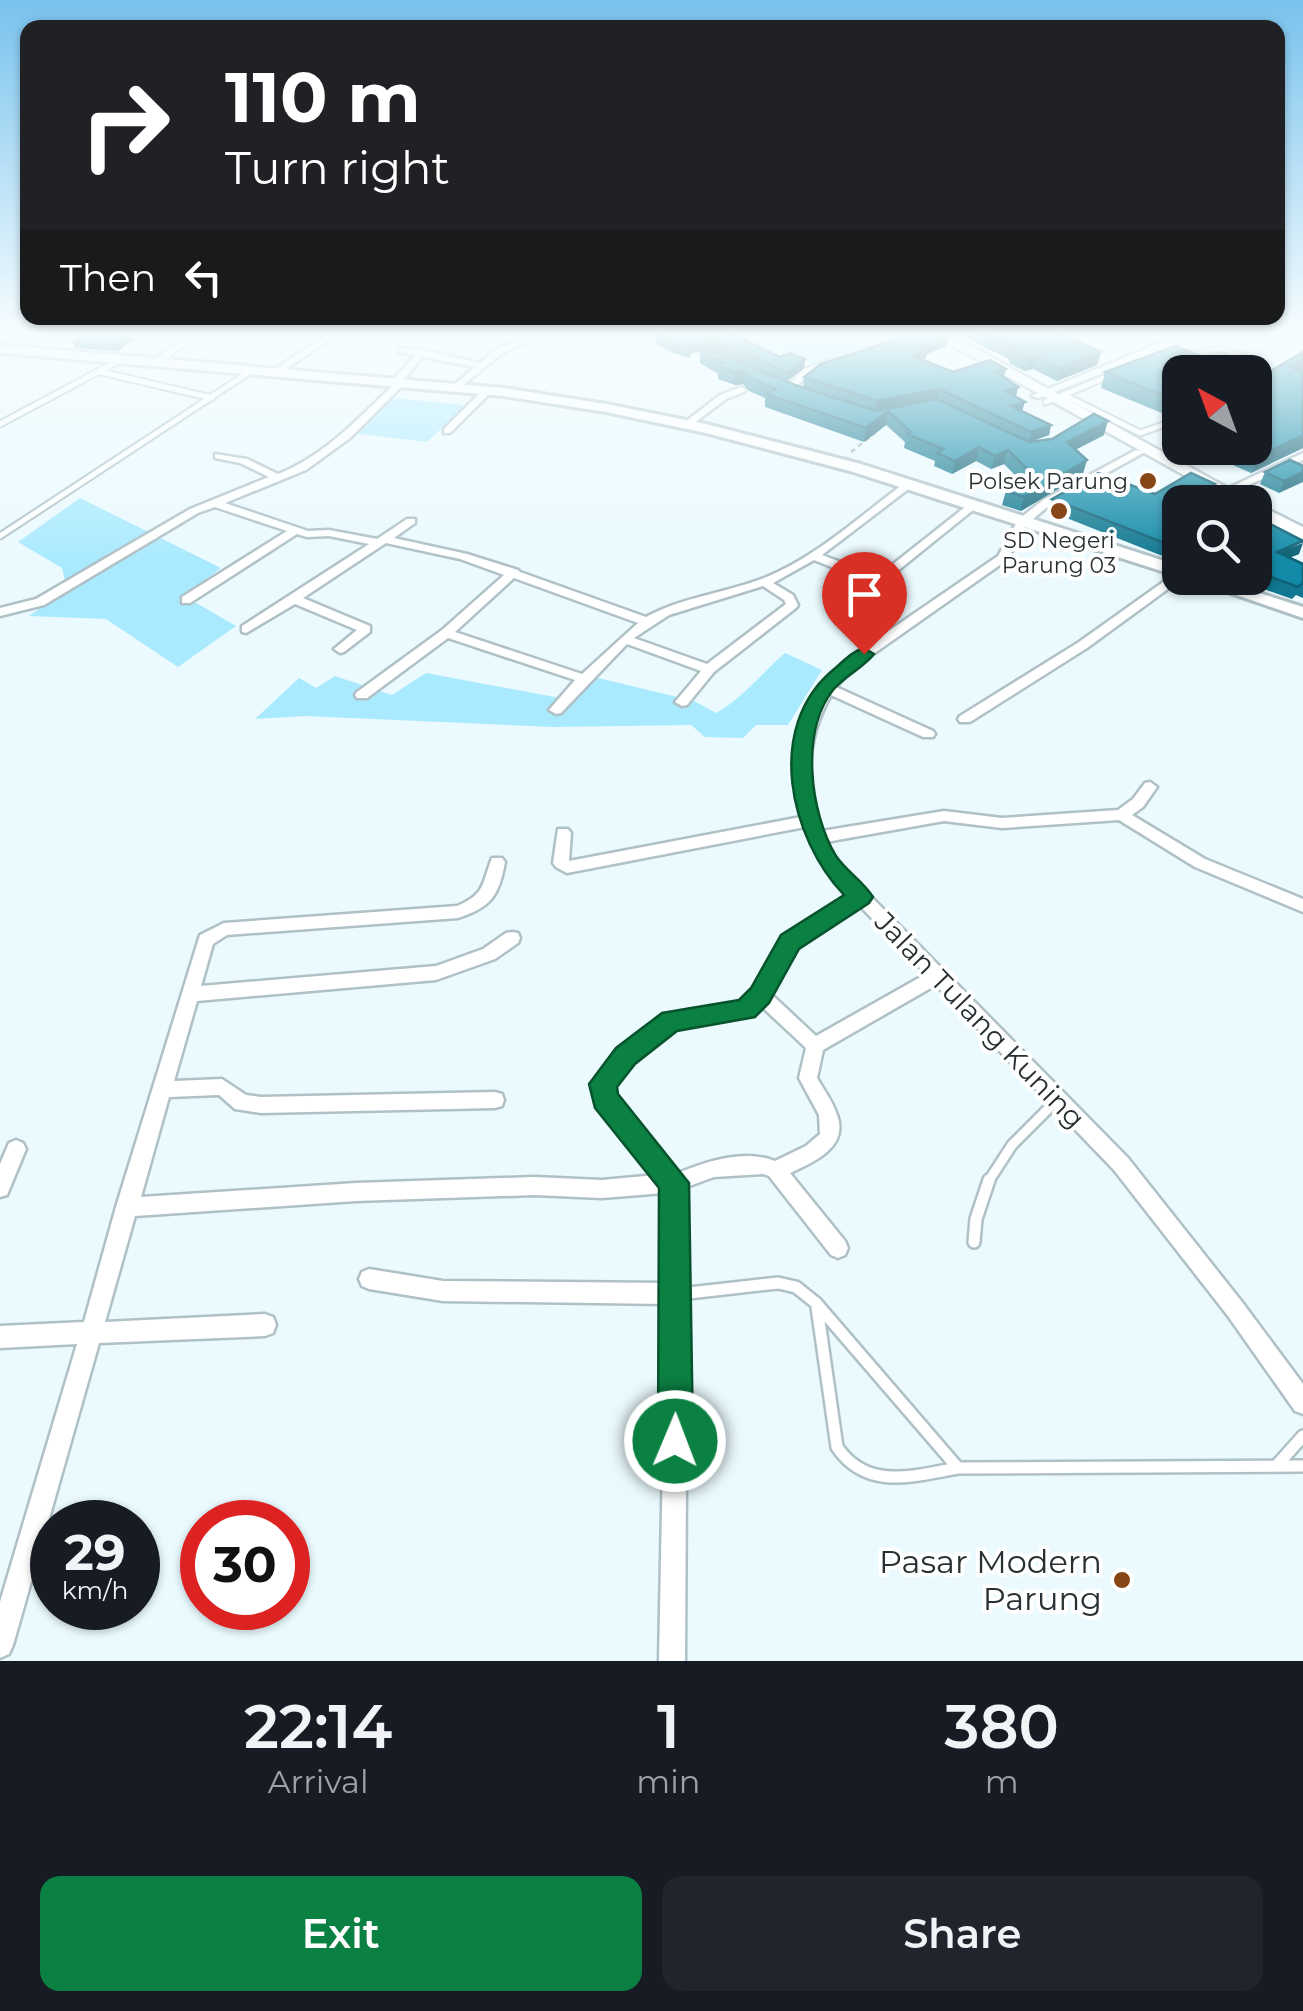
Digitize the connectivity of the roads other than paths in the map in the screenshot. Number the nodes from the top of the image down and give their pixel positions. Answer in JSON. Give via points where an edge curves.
{"nodes":[{"id":1,"x":34,"y":407,"type":"edge"},
{"id":2,"x":199,"y":407,"type":"edge"},
{"id":3,"x":373,"y":407,"type":"edge"},
{"id":4,"x":471,"y":407,"type":"edge"},
{"id":5,"x":578,"y":407,"type":"edge"},
{"id":6,"x":710,"y":407,"type":"edge"},
{"id":7,"x":1065,"y":407,"type":"edge"},
{"id":8,"x":1070,"y":407,"type":"edge"},
{"id":9,"x":0,"y":424,"type":"edge"},
{"id":10,"x":686,"y":425,"type":"junction"},
{"id":11,"x":1162,"y":425,"type":"edge"},
{"id":12,"x":446,"y":431,"type":"dead end"},
{"id":13,"x":1132,"y":435,"type":"junction"},
{"id":14,"x":1140,"y":452,"type":"junction"},
{"id":15,"x":219,"y":456,"type":"dead end"},
{"id":16,"x":1303,"y":456,"type":"edge"},
{"id":17,"x":279,"y":478,"type":"junction"},
{"id":18,"x":910,"y":484,"type":"junction"},
{"id":19,"x":1204,"y":485,"type":"edge"},
{"id":20,"x":1209,"y":485,"type":"edge"},
{"id":21,"x":1249,"y":485,"type":"edge"},
{"id":22,"x":212,"y":502,"type":"junction"},
{"id":23,"x":973,"y":506,"type":"junction"},
{"id":24,"x":1272,"y":520,"type":"edge"},
{"id":25,"x":411,"y":521,"type":"dead end"},
{"id":26,"x":1022,"y":522,"type":"junction"},
{"id":27,"x":1272,"y":523,"type":"edge"},
{"id":28,"x":295,"y":531,"type":"junction"},
{"id":29,"x":1303,"y":535,"type":"edge"},
{"id":30,"x":0,"y":536,"type":"edge"},
{"id":31,"x":380,"y":541,"type":"junction"},
{"id":32,"x":1303,"y":544,"type":"edge"},
{"id":33,"x":814,"y":556,"type":"junction"},
{"id":34,"x":1162,"y":567,"type":"edge"},
{"id":35,"x":514,"y":572,"type":"junction"},
{"id":36,"x":764,"y":582,"type":"junction"},
{"id":37,"x":1162,"y":586,"type":"edge"},
{"id":38,"x":1248,"y":595,"type":"edge"},
{"id":39,"x":186,"y":600,"type":"dead end"},
{"id":40,"x":294,"y":600,"type":"junction"},
{"id":41,"x":0,"y":612,"type":"edge"},
{"id":42,"x":1303,"y":613,"type":"edge"},
{"id":43,"x":647,"y":622,"type":"junction"},
{"id":44,"x":246,"y":629,"type":"dead end"},
{"id":45,"x":446,"y":633,"type":"junction"},
{"id":46,"x":627,"y":640,"type":"junction"},
{"id":47,"x":340,"y":650,"type":"dead end"},
{"id":48,"x":709,"y":669,"type":"junction"},
{"id":49,"x":584,"y":679,"type":"junction"},
{"id":50,"x":824,"y":688,"type":"junction"},
{"id":51,"x":362,"y":695,"type":"dead end"},
{"id":52,"x":682,"y":702,"type":"dead end"},
{"id":53,"x":556,"y":710,"type":"dead end"},
{"id":54,"x":964,"y":719,"type":"dead end"},
{"id":55,"x":928,"y":734,"type":"dead end"},
{"id":56,"x":1150,"y":787,"type":"dead end"},
{"id":57,"x":1121,"y":815,"type":"junction"},
{"id":58,"x":813,"y":829,"type":"junction"},
{"id":59,"x":563,"y":833,"type":"dead end"},
{"id":60,"x":497,"y":862,"type":"dead end"},
{"id":61,"x":860,"y":897,"type":"junction"},
{"id":62,"x":1303,"y":906,"type":"edge"},
{"id":63,"x":512,"y":938,"type":"dead end"},
{"id":64,"x":940,"y":976,"type":"junction"},
{"id":65,"x":192,"y":994,"type":"junction"},
{"id":66,"x":760,"y":996,"type":"junction"},
{"id":67,"x":815,"y":1046,"type":"junction"},
{"id":68,"x":164,"y":1089,"type":"junction"},
{"id":69,"x":494,"y":1100,"type":"dead end"},
{"id":70,"x":1058,"y":1100,"type":"junction"},
{"id":71,"x":16,"y":1149,"type":"dead end"},
{"id":72,"x":776,"y":1170,"type":"junction"},
{"id":73,"x":674,"y":1183,"type":"junction"},
{"id":74,"x":0,"y":1188,"type":"edge"},
{"id":75,"x":126,"y":1207,"type":"junction"},
{"id":76,"x":974,"y":1242,"type":"dead end"},
{"id":77,"x":838,"y":1248,"type":"dead end"},
{"id":78,"x":369,"y":1279,"type":"dead end"},
{"id":79,"x":677,"y":1294,"type":"junction"},
{"id":80,"x":816,"y":1303,"type":"junction"},
{"id":81,"x":265,"y":1324,"type":"dead end"},
{"id":82,"x":92,"y":1331,"type":"junction"},
{"id":83,"x":0,"y":1336,"type":"edge"},
{"id":84,"x":1303,"y":1403,"type":"edge"},
{"id":85,"x":1303,"y":1436,"type":"edge"},
{"id":86,"x":1278,"y":1464,"type":"junction"},
{"id":87,"x":1303,"y":1466,"type":"edge"},
{"id":88,"x":958,"y":1468,"type":"junction"},
{"id":89,"x":0,"y":1645,"type":"edge"},
{"id":90,"x":672,"y":1661,"type":"edge"}],
"edges":[{"from":1,"to":9,"type":"lane"},
{"from":2,"to":30,"type":"lane"},
{"from":3,"to":17,"type":"street","via":[[334,446]]},
{"from":4,"to":12,"type":"street"},
{"from":5,"to":10,"type":"main road"},
{"from":6,"to":10,"type":"street"},
{"from":7,"to":14,"type":"highway"},
{"from":8,"to":13,"type":"highway"},
{"from":10,"to":18,"type":"main road"},
{"from":11,"to":13,"type":"lane"},
{"from":13,"to":20,"type":"highway"},
{"from":14,"to":19,"type":"highway"},
{"from":14,"to":26,"type":"street","name":"Jalan Tulang Kuning"},
{"from":15,"to":17,"type":"street"},
{"from":16,"to":21,"type":"street"},
{"from":17,"to":22,"type":"street"},
{"from":18,"to":23,"type":"main road"},
{"from":18,"to":33,"type":"street"},
{"from":22,"to":28,"type":"street"},
{"from":22,"to":41,"type":"street","via":[[40,602]]},
{"from":23,"to":26,"type":"main road"},
{"from":23,"to":33,"type":"street","via":[[881,579]]},
{"from":24,"to":29,"type":"highway"},
{"from":25,"to":31,"type":"street"},
{"from":26,"to":34,"type":"main road"},
{"from":26,"to":50,"type":"street","name":"Jalan Tulang Kuning","via":[[1003,558]]},
{"from":27,"to":32,"type":"highway"},
{"from":28,"to":31,"type":"street"},
{"from":28,"to":39,"type":"street"},
{"from":31,"to":35,"type":"street"},
{"from":31,"to":40,"type":"street"},
{"from":33,"to":36,"type":"street"},
{"from":35,"to":43,"type":"street"},
{"from":35,"to":45,"type":"street"},
{"from":36,"to":43,"type":"street"},
{"from":36,"to":48,"type":"street","via":[[792,605]]},
{"from":37,"to":54,"type":"street"},
{"from":38,"to":42,"type":"main road"},
{"from":40,"to":44,"type":"street"},
{"from":40,"to":47,"type":"street","via":[[366,629]]},
{"from":43,"to":46,"type":"street"},
{"from":45,"to":49,"type":"street"},
{"from":45,"to":51,"type":"street"},
{"from":46,"to":48,"type":"street"},
{"from":46,"to":49,"type":"street"},
{"from":48,"to":52,"type":"street"},
{"from":49,"to":53,"type":"street"},
{"from":50,"to":55,"type":"street"},
{"from":50,"to":58,"type":"street","name":"Jalan Tulang Kuning","via":[[802,743]]},
{"from":56,"to":57,"type":"street"},
{"from":57,"to":58,"type":"street","via":[[1002,822],[944,816]]},
{"from":57,"to":62,"type":"street","via":[[1210,868]]},
{"from":58,"to":59,"type":"street","via":[[567,867],[561,863]]},
{"from":58,"to":61,"type":"street","name":"Jalan Tulang Kuning","via":[[830,866]]},
{"from":60,"to":65,"type":"street","via":[[486,899],[458,912],[219,930],[202,946]]},
{"from":61,"to":64,"type":"street","name":"Jalan Tulang Kuning"},
{"from":61,"to":66,"type":"street","via":[[790,942]]},
{"from":63,"to":65,"type":"street","via":[[490,954],[436,973]]},
{"from":64,"to":67,"type":"street"},
{"from":64,"to":70,"type":"street","name":"Jalan Tulang Kuning"},
{"from":65,"to":68,"type":"street"},
{"from":66,"to":67,"type":"street"},
{"from":66,"to":73,"type":"street","via":[[738,1014],[671,1021],[602,1084],[605,1099]]},
{"from":67,"to":72,"type":"street","via":[[808,1078],[830,1120],[830,1134],[824,1146]]},
{"from":68,"to":69,"type":"street","via":[[222,1087],[242,1103],[260,1106]]},
{"from":68,"to":75,"type":"street"},
{"from":70,"to":76,"type":"lane","via":[[1021,1132],[988,1177],[974,1218]]},
{"from":70,"to":84,"type":"street","name":"Jalan Tulang Kuning","via":[[1121,1164]]},
{"from":71,"to":74,"type":"street"},
{"from":72,"to":73,"type":"street","via":[[714,1168]]},
{"from":72,"to":77,"type":"street"},
{"from":73,"to":75,"type":"street"},
{"from":73,"to":79,"type":"street"},
{"from":75,"to":82,"type":"street"},
{"from":78,"to":79,"type":"street","via":[[443,1291]]},
{"from":79,"to":80,"type":"lane","via":[[778,1284],[796,1287]]},
{"from":79,"to":90,"type":"street"},
{"from":80,"to":88,"type":"lane"},
{"from":80,"to":88,"type":"lane","via":[[837,1447],[845,1463],[890,1479]]},
{"from":81,"to":82,"type":"street"},
{"from":82,"to":83,"type":"street"},
{"from":82,"to":89,"type":"street"},
{"from":85,"to":86,"type":"lane"},
{"from":86,"to":87,"type":"lane"},
{"from":86,"to":88,"type":"lane"}]}
